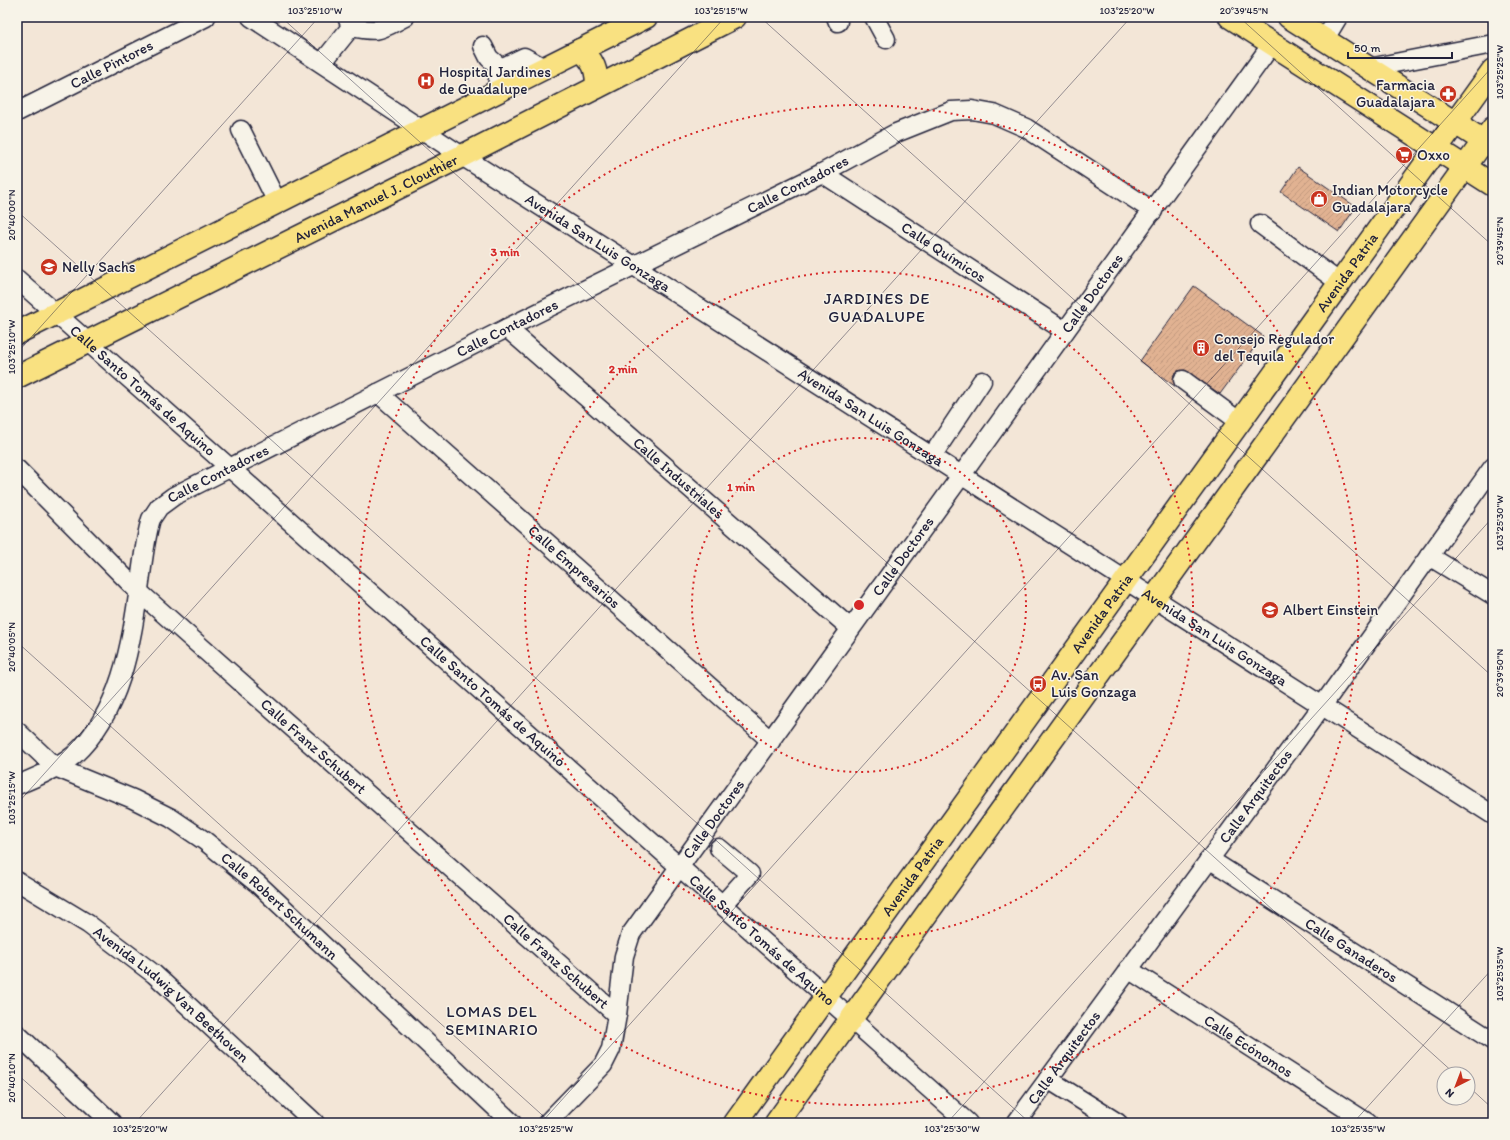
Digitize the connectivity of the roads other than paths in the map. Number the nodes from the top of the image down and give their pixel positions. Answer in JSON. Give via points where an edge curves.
{"nodes":[{"id":1,"x":206,"y":17,"type":"edge"},
{"id":2,"x":252,"y":17,"type":"edge"},
{"id":3,"x":405,"y":17,"type":"edge"},
{"id":4,"x":646,"y":17,"type":"edge"},
{"id":5,"x":735,"y":17,"type":"edge"},
{"id":6,"x":874,"y":17,"type":"edge"},
{"id":7,"x":1230,"y":17,"type":"edge"},
{"id":8,"x":1289,"y":17,"type":"edge"},
{"id":9,"x":1338,"y":17,"type":"edge"},
{"id":10,"x":349,"y":22,"type":"edge"},
{"id":11,"x":886,"y":39,"type":"dead end"},
{"id":12,"x":1324,"y":40,"type":"junction"},
{"id":13,"x":1272,"y":44,"type":"junction"},
{"id":14,"x":1493,"y":44,"type":"edge"},
{"id":15,"x":483,"y":46,"type":"dead end"},
{"id":16,"x":580,"y":50,"type":"junction"},
{"id":17,"x":322,"y":63,"type":"junction"},
{"id":18,"x":501,"y":68,"type":"junction"},
{"id":19,"x":544,"y":68,"type":"junction"},
{"id":20,"x":1369,"y":68,"type":"junction"},
{"id":21,"x":1493,"y":70,"type":"edge"},
{"id":22,"x":597,"y":87,"type":"junction"},
{"id":23,"x":497,"y":91,"type":"junction"},
{"id":24,"x":20,"y":105,"type":"edge"},
{"id":25,"x":1455,"y":123,"type":"junction"},
{"id":26,"x":422,"y":129,"type":"junction"},
{"id":27,"x":240,"y":130,"type":"dead end"},
{"id":28,"x":1490,"y":139,"type":"edge"},
{"id":29,"x":1436,"y":149,"type":"junction"},
{"id":30,"x":462,"y":156,"type":"junction"},
{"id":31,"x":1465,"y":167,"type":"junction"},
{"id":32,"x":822,"y":173,"type":"junction"},
{"id":33,"x":1493,"y":185,"type":"edge"},
{"id":34,"x":277,"y":202,"type":"junction"},
{"id":35,"x":1153,"y":211,"type":"junction"},
{"id":36,"x":1260,"y":224,"type":"dead end"},
{"id":37,"x":636,"y":266,"type":"junction"},
{"id":38,"x":17,"y":280,"type":"edge"},
{"id":39,"x":1340,"y":283,"type":"junction"},
{"id":40,"x":55,"y":314,"type":"junction"},
{"id":41,"x":507,"y":328,"type":"junction"},
{"id":42,"x":1065,"y":331,"type":"junction"},
{"id":43,"x":17,"y":333,"type":"edge"},
{"id":44,"x":87,"y":342,"type":"junction"},
{"id":45,"x":17,"y":377,"type":"edge"},
{"id":46,"x":1183,"y":380,"type":"dead end"},
{"id":47,"x":982,"y":381,"type":"dead end"},
{"id":48,"x":378,"y":393,"type":"junction"},
{"id":49,"x":1240,"y":422,"type":"junction"},
{"id":50,"x":932,"y":456,"type":"junction"},
{"id":51,"x":1493,"y":467,"type":"edge"},
{"id":52,"x":17,"y":469,"type":"edge"},
{"id":53,"x":229,"y":469,"type":"junction"},
{"id":54,"x":961,"y":475,"type":"junction"},
{"id":55,"x":1429,"y":556,"type":"junction"},
{"id":56,"x":1126,"y":581,"type":"junction"},
{"id":57,"x":139,"y":592,"type":"junction"},
{"id":58,"x":1493,"y":595,"type":"edge"},
{"id":59,"x":1154,"y":598,"type":"junction"},
{"id":60,"x":850,"y":628,"type":"junction"},
{"id":61,"x":1322,"y":706,"type":"junction"},
{"id":62,"x":17,"y":731,"type":"edge"},
{"id":63,"x":771,"y":740,"type":"junction"},
{"id":64,"x":55,"y":767,"type":"junction"},
{"id":65,"x":17,"y":785,"type":"edge"},
{"id":66,"x":1493,"y":815,"type":"edge"},
{"id":67,"x":719,"y":848,"type":"dead end"},
{"id":68,"x":1209,"y":859,"type":"junction"},
{"id":69,"x":680,"y":867,"type":"junction"},
{"id":70,"x":17,"y":881,"type":"edge"},
{"id":71,"x":722,"y":904,"type":"junction"},
{"id":72,"x":1128,"y":970,"type":"junction"},
{"id":73,"x":826,"y":996,"type":"junction"},
{"id":74,"x":617,"y":1015,"type":"junction"},
{"id":75,"x":851,"y":1019,"type":"junction"},
{"id":76,"x":17,"y":1034,"type":"edge"},
{"id":77,"x":1493,"y":1041,"type":"edge"},
{"id":78,"x":1048,"y":1079,"type":"junction"},
{"id":79,"x":112,"y":1123,"type":"edge"},
{"id":80,"x":315,"y":1123,"type":"edge"},
{"id":81,"x":512,"y":1123,"type":"edge"},
{"id":82,"x":547,"y":1123,"type":"edge"},
{"id":83,"x":735,"y":1123,"type":"edge"},
{"id":84,"x":776,"y":1123,"type":"edge"},
{"id":85,"x":968,"y":1123,"type":"edge"},
{"id":86,"x":1016,"y":1123,"type":"edge"},
{"id":87,"x":1118,"y":1123,"type":"edge"},
{"id":88,"x":1368,"y":1123,"type":"edge"}],
"edges":[{"from":1,"to":24,"type":"street","name":"Calle Pintores"},
{"from":2,"to":17,"type":"street","name":"Avenida San Luis Gonzaga"},
{"from":3,"to":10,"type":"street","via":[[381,30],[371,31]]},
{"from":4,"to":16,"type":"main road"},
{"from":5,"to":22,"type":"main road","name":"Avenida Manuel J. Clouthier"},
{"from":6,"to":11,"type":"street"},
{"from":7,"to":13,"type":"main road"},
{"from":8,"to":12,"type":"main road"},
{"from":9,"to":12,"type":"street"},
{"from":10,"to":17,"type":"street"},
{"from":12,"to":20,"type":"main road"},
{"from":13,"to":29,"type":"main road"},
{"from":13,"to":35,"type":"street","name":"Calle Doctores"},
{"from":14,"to":20,"type":"street"},
{"from":15,"to":18,"type":"street","via":[[489,58]]},
{"from":16,"to":19,"type":"main road"},
{"from":16,"to":22,"type":"main road","via":[[593,63],[597,73]]},
{"from":17,"to":26,"type":"street","name":"Avenida San Luis Gonzaga"},
{"from":18,"to":19,"type":"street","via":[[524,57]]},
{"from":18,"to":23,"type":"street"},
{"from":19,"to":23,"type":"main road"},
{"from":20,"to":25,"type":"main road"},
{"from":21,"to":25,"type":"main road","name":"Avenida Patria"},
{"from":22,"to":30,"type":"main road","name":"Avenida Manuel J. Clouthier"},
{"from":23,"to":26,"type":"main road"},
{"from":25,"to":28,"type":"main road"},
{"from":25,"to":29,"type":"main road","name":"Avenida Patria"},
{"from":26,"to":30,"type":"street","name":"Avenida San Luis Gonzaga"},
{"from":26,"to":34,"type":"main road"},
{"from":27,"to":34,"type":"street"},
{"from":28,"to":31,"type":"main road"},
{"from":29,"to":31,"type":"main road"},
{"from":29,"to":39,"type":"main road","name":"Avenida Patria"},
{"from":30,"to":37,"type":"street","name":"Avenida San Luis Gonzaga"},
{"from":30,"to":44,"type":"main road","name":"Avenida Manuel J. Clouthier"},
{"from":31,"to":33,"type":"main road"},
{"from":31,"to":59,"type":"main road"},
{"from":32,"to":35,"type":"street","name":"Calle Contadores","via":[[896,133],[933,117],[951,111],[972,110],[994,114],[1026,128]]},
{"from":32,"to":37,"type":"street","name":"Calle Contadores"},
{"from":32,"to":42,"type":"street","name":"Calle Químicos"},
{"from":34,"to":40,"type":"main road"},
{"from":35,"to":42,"type":"street","name":"Calle Doctores"},
{"from":36,"to":39,"type":"street"},
{"from":37,"to":41,"type":"street","name":"Calle Contadores"},
{"from":37,"to":50,"type":"street","name":"Avenida San Luis Gonzaga"},
{"from":38,"to":40,"type":"street","name":"Calle Santo Tomás de Aquino"},
{"from":39,"to":49,"type":"main road","name":"Avenida Patria"},
{"from":40,"to":43,"type":"main road"},
{"from":40,"to":44,"type":"street","name":"Calle Santo Tomás de Aquino"},
{"from":41,"to":48,"type":"street","name":"Calle Contadores"},
{"from":41,"to":60,"type":"street","name":"Calle Industriales"},
{"from":42,"to":54,"type":"street","name":"Calle Doctores"},
{"from":44,"to":45,"type":"main road","name":"Avenida Manuel J. Clouthier"},
{"from":44,"to":53,"type":"street","name":"Calle Santo Tomás de Aquino"},
{"from":46,"to":49,"type":"street"},
{"from":47,"to":50,"type":"street"},
{"from":48,"to":53,"type":"street","name":"Calle Contadores"},
{"from":48,"to":63,"type":"street","name":"Calle Empresarios"},
{"from":49,"to":56,"type":"main road","name":"Avenida Patria"},
{"from":50,"to":54,"type":"street","name":"Avenida San Luis Gonzaga"},
{"from":51,"to":55,"type":"street","name":"Calle Arquitectos"},
{"from":52,"to":57,"type":"street","name":"Calle Franz Schubert"},
{"from":53,"to":57,"type":"street","name":"Calle Contadores","via":[[174,496],[159,507],[151,519]]},
{"from":53,"to":69,"type":"street","name":"Calle Santo Tomás de Aquino"},
{"from":54,"to":56,"type":"street","name":"Avenida San Luis Gonzaga"},
{"from":54,"to":60,"type":"street","name":"Calle Doctores"},
{"from":55,"to":58,"type":"street"},
{"from":55,"to":61,"type":"street","name":"Calle Arquitectos"},
{"from":56,"to":59,"type":"street","name":"Avenida San Luis Gonzaga"},
{"from":56,"to":73,"type":"main road","name":"Avenida Patria"},
{"from":57,"to":64,"type":"street","name":"Calle Contadores","via":[[129,648],[113,699],[103,719],[87,741],[73,756]]},
{"from":57,"to":74,"type":"street","name":"Calle Franz Schubert"},
{"from":59,"to":61,"type":"street","name":"Avenida San Luis Gonzaga"},
{"from":59,"to":75,"type":"main road"},
{"from":60,"to":63,"type":"street","name":"Calle Doctores"},
{"from":61,"to":66,"type":"street","name":"Avenida San Luis Gonzaga"},
{"from":61,"to":68,"type":"street","name":"Calle Arquitectos"},
{"from":62,"to":64,"type":"street","name":"Calle Robert Schumann"},
{"from":63,"to":69,"type":"street","name":"Calle Doctores"},
{"from":64,"to":65,"type":"street","name":"Calle Contadores"},
{"from":64,"to":81,"type":"street","name":"Calle Robert Schumann","via":[[134,799],[171,818],[205,841],[258,884]]},
{"from":67,"to":71,"type":"street","via":[[750,874]]},
{"from":68,"to":72,"type":"street","name":"Calle Arquitectos"},
{"from":68,"to":77,"type":"street","name":"Calle Ganaderos"},
{"from":69,"to":71,"type":"street","name":"Calle Santo Tomás de Aquino"},
{"from":69,"to":74,"type":"street","name":"Calle Doctores","via":[[631,934],[624,956]]},
{"from":70,"to":80,"type":"street","name":"Avenida Ludwig Van Beethoven","via":[[88,924],[148,969]]},
{"from":71,"to":73,"type":"street","name":"Calle Santo Tomás de Aquino"},
{"from":72,"to":78,"type":"street","name":"Calle Arquitectos"},
{"from":72,"to":88,"type":"street","name":"Calle Ecónomos"},
{"from":73,"to":75,"type":"street","name":"Calle Santo Tomás de Aquino"},
{"from":73,"to":83,"type":"main road","name":"Avenida Patria"},
{"from":74,"to":82,"type":"street","name":"Calle Doctores","via":[[611,1049],[603,1065]]},
{"from":75,"to":84,"type":"main road"},
{"from":75,"to":85,"type":"street","name":"Calle Santo Tomás de Aquino"},
{"from":76,"to":79,"type":"street"},
{"from":78,"to":86,"type":"street","name":"Calle Arquitectos"},
{"from":78,"to":87,"type":"street"}]}
